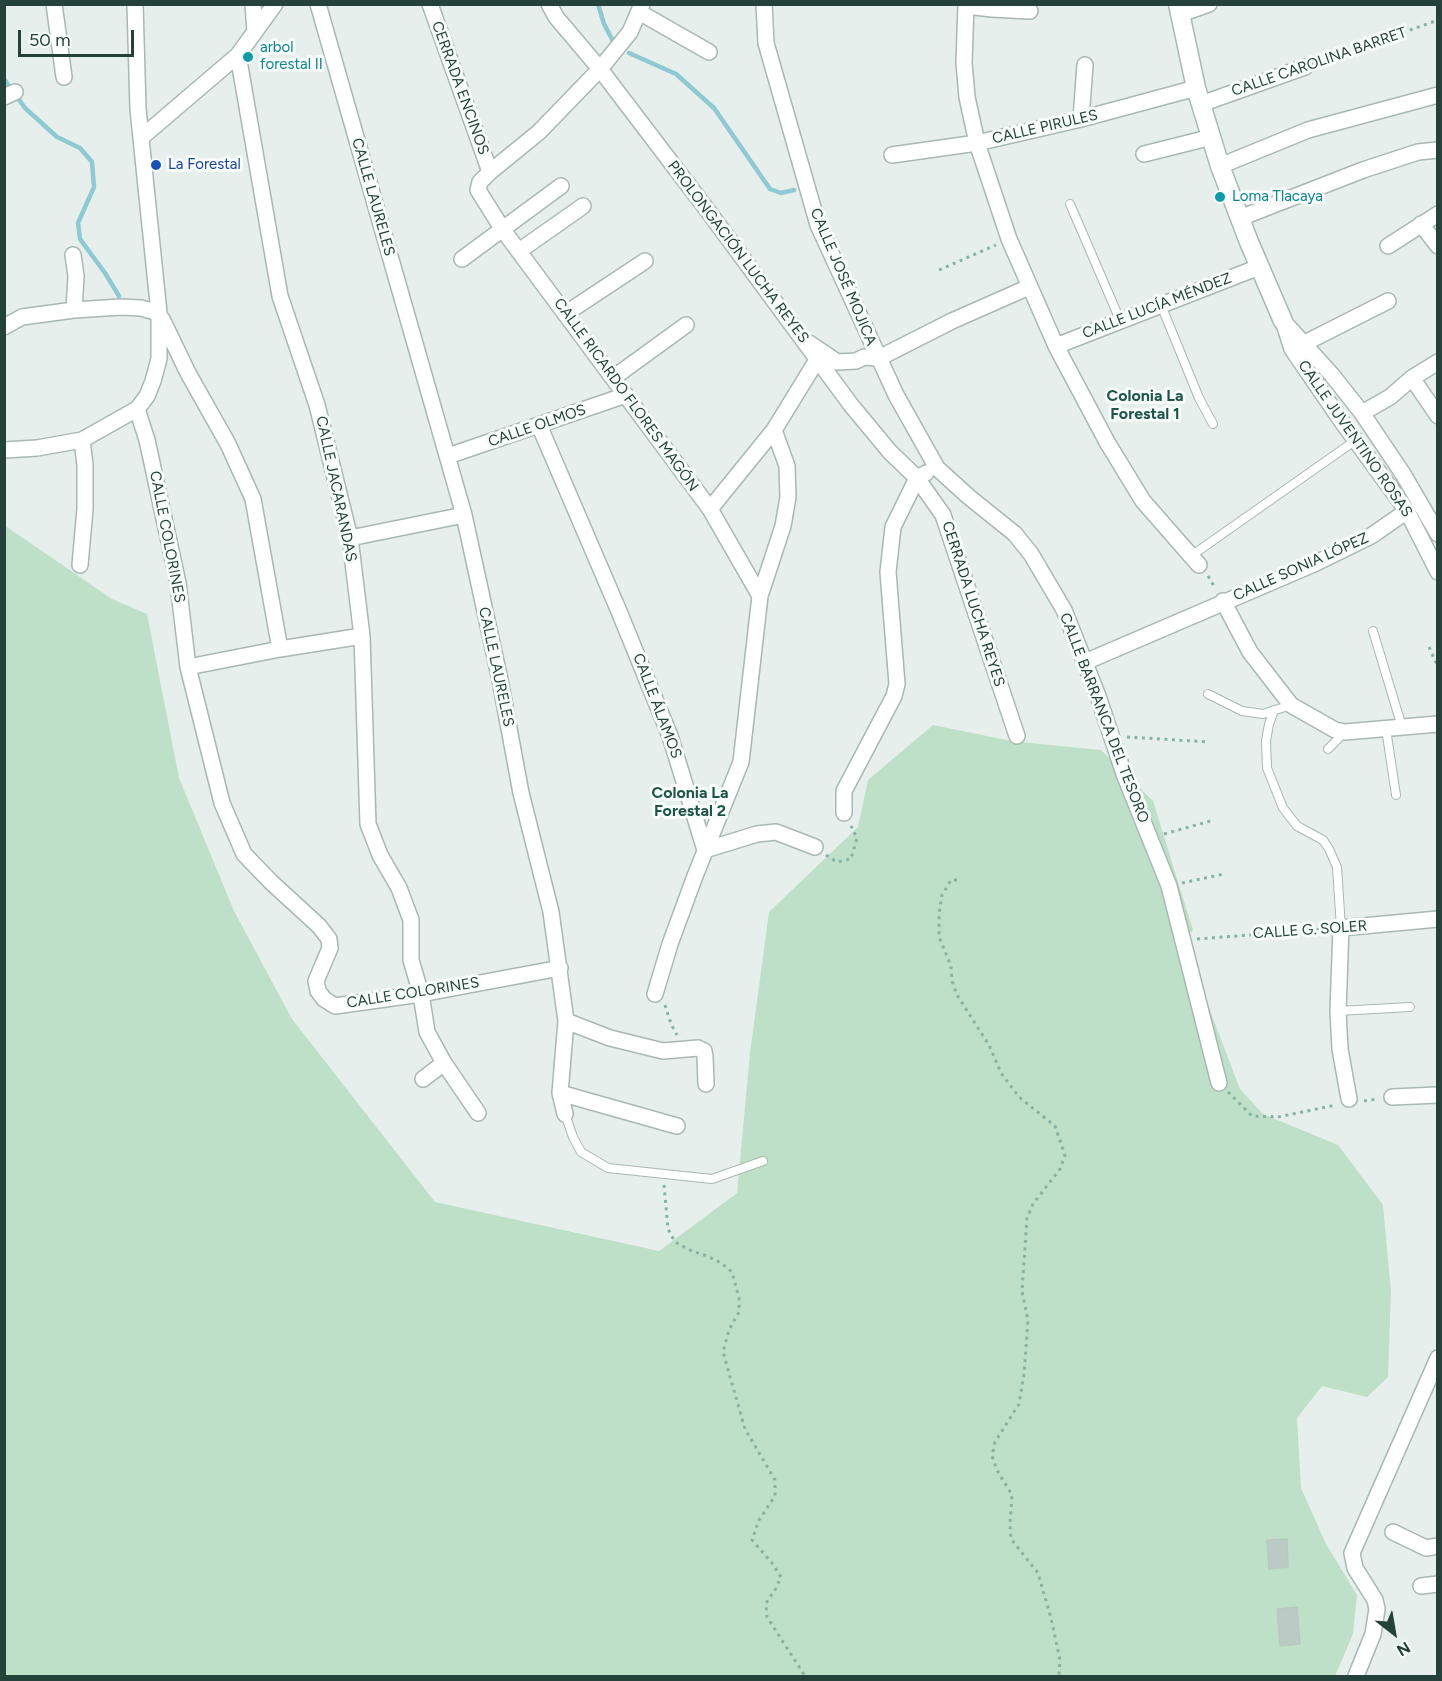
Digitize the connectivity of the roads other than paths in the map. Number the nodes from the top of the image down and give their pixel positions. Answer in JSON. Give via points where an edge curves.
{"nodes":[{"id":1,"x":54,"y":4,"type":"edge"},
{"id":2,"x":135,"y":4,"type":"edge"},
{"id":3,"x":253,"y":4,"type":"edge"},
{"id":4,"x":275,"y":4,"type":"edge"},
{"id":5,"x":318,"y":4,"type":"edge"},
{"id":6,"x":430,"y":4,"type":"edge"},
{"id":7,"x":549,"y":4,"type":"edge"},
{"id":8,"x":764,"y":4,"type":"edge"},
{"id":9,"x":1209,"y":4,"type":"edge"},
{"id":10,"x":966,"y":5,"type":"edge"},
{"id":11,"x":640,"y":8,"type":"edge"},
{"id":12,"x":1180,"y":9,"type":"edge"},
{"id":13,"x":1030,"y":11,"type":"dead end"},
{"id":14,"x":255,"y":32,"type":"junction"},
{"id":15,"x":709,"y":52,"type":"dead end"},
{"id":16,"x":238,"y":55,"type":"junction"},
{"id":17,"x":1085,"y":65,"type":"dead end"},
{"id":18,"x":1305,"y":67,"type":"road end"},
{"id":19,"x":600,"y":69,"type":"junction"},
{"id":20,"x":64,"y":76,"type":"dead end"},
{"id":21,"x":1437,"y":95,"type":"edge"},
{"id":22,"x":1199,"y":96,"type":"junction"},
{"id":23,"x":1080,"y":119,"type":"junction"},
{"id":24,"x":142,"y":137,"type":"junction"},
{"id":25,"x":1212,"y":137,"type":"junction"},
{"id":26,"x":977,"y":143,"type":"junction"},
{"id":27,"x":1437,"y":150,"type":"edge"},
{"id":28,"x":1144,"y":154,"type":"dead end"},
{"id":29,"x":892,"y":155,"type":"dead end"},
{"id":30,"x":1220,"y":166,"type":"junction"},
{"id":31,"x":490,"y":172,"type":"junction"},
{"id":32,"x":561,"y":186,"type":"dead end"},
{"id":33,"x":1070,"y":204,"type":"dead end"},
{"id":34,"x":583,"y":206,"type":"dead end"},
{"id":35,"x":1437,"y":214,"type":"edge"},
{"id":36,"x":1240,"y":218,"type":"junction"},
{"id":37,"x":1421,"y":224,"type":"junction"},
{"id":38,"x":503,"y":230,"type":"junction"},
{"id":39,"x":1388,"y":246,"type":"dead end"},
{"id":40,"x":1437,"y":246,"type":"edge"},
{"id":41,"x":519,"y":251,"type":"junction"},
{"id":42,"x":73,"y":255,"type":"dead end"},
{"id":43,"x":462,"y":259,"type":"dead end"},
{"id":44,"x":645,"y":261,"type":"dead end"},
{"id":45,"x":1259,"y":267,"type":"junction"},
{"id":46,"x":1029,"y":287,"type":"junction"},
{"id":47,"x":1388,"y":301,"type":"dead end"},
{"id":48,"x":1161,"y":305,"type":"junction"},
{"id":49,"x":74,"y":310,"type":"junction"},
{"id":50,"x":159,"y":313,"type":"junction"},
{"id":51,"x":565,"y":314,"type":"junction"},
{"id":52,"x":1120,"y":320,"type":"junction"},
{"id":53,"x":1283,"y":321,"type":"joint"},
{"id":54,"x":686,"y":325,"type":"dead end"},
{"id":55,"x":4,"y":327,"type":"edge"},
{"id":56,"x":802,"y":338,"type":"junction"},
{"id":57,"x":1056,"y":346,"type":"junction"},
{"id":58,"x":1298,"y":346,"type":"junction"},
{"id":59,"x":879,"y":358,"type":"junction"},
{"id":60,"x":817,"y":360,"type":"junction"},
{"id":61,"x":1437,"y":362,"type":"edge"},
{"id":62,"x":613,"y":378,"type":"junction"},
{"id":63,"x":1412,"y":378,"type":"junction"},
{"id":64,"x":626,"y":395,"type":"junction"},
{"id":65,"x":137,"y":409,"type":"junction"},
{"id":66,"x":1362,"y":413,"type":"junction"},
{"id":67,"x":1437,"y":416,"type":"edge"},
{"id":68,"x":1213,"y":424,"type":"dead end"},
{"id":69,"x":538,"y":425,"type":"junction"},
{"id":70,"x":774,"y":430,"type":"junction"},
{"id":71,"x":82,"y":440,"type":"junction"},
{"id":72,"x":1356,"y":440,"type":"junction"},
{"id":73,"x":4,"y":450,"type":"edge"},
{"id":74,"x":448,"y":456,"type":"junction"},
{"id":75,"x":937,"y":468,"type":"junction"},
{"id":76,"x":917,"y":478,"type":"junction"},
{"id":77,"x":710,"y":509,"type":"junction"},
{"id":78,"x":1407,"y":511,"type":"junction"},
{"id":79,"x":464,"y":515,"type":"junction"},
{"id":80,"x":1437,"y":534,"type":"edge"},
{"id":81,"x":350,"y":538,"type":"junction"},
{"id":82,"x":1195,"y":560,"type":"joint"},
{"id":83,"x":80,"y":565,"type":"dead end"},
{"id":84,"x":1437,"y":572,"type":"edge"},
{"id":85,"x":760,"y":596,"type":"junction"},
{"id":86,"x":1223,"y":601,"type":"junction"},
{"id":87,"x":1373,"y":631,"type":"dead end"},
{"id":88,"x":362,"y":636,"type":"junction"},
{"id":89,"x":280,"y":649,"type":"junction"},
{"id":90,"x":1085,"y":663,"type":"junction"},
{"id":91,"x":188,"y":667,"type":"junction"},
{"id":92,"x":1208,"y":694,"type":"dead end"},
{"id":93,"x":1291,"y":705,"type":"junction"},
{"id":94,"x":1274,"y":710,"type":"junction"},
{"id":95,"x":1437,"y":724,"type":"edge"},
{"id":96,"x":1402,"y":727,"type":"junction"},
{"id":97,"x":1386,"y":729,"type":"junction"},
{"id":98,"x":1345,"y":732,"type":"junction"},
{"id":99,"x":1017,"y":736,"type":"dead end"},
{"id":100,"x":1329,"y":749,"type":"dead end"},
{"id":101,"x":1396,"y":795,"type":"dead end"},
{"id":102,"x":844,"y":813,"type":"road end"},
{"id":103,"x":814,"y":847,"type":"road end"},
{"id":104,"x":705,"y":850,"type":"junction"},
{"id":105,"x":1437,"y":919,"type":"edge"},
{"id":106,"x":1341,"y":928,"type":"junction"},
{"id":107,"x":560,"y":968,"type":"junction"},
{"id":108,"x":421,"y":994,"type":"junction"},
{"id":109,"x":660,"y":1000,"type":"road end"},
{"id":110,"x":1410,"y":1007,"type":"dead end"},
{"id":111,"x":1338,"y":1011,"type":"junction"},
{"id":112,"x":566,"y":1021,"type":"junction"},
{"id":113,"x":444,"y":1063,"type":"junction"},
{"id":114,"x":423,"y":1079,"type":"dead end"},
{"id":115,"x":1219,"y":1083,"type":"road end"},
{"id":116,"x":706,"y":1084,"type":"dead end"},
{"id":117,"x":560,"y":1093,"type":"junction"},
{"id":118,"x":1437,"y":1095,"type":"edge"},
{"id":119,"x":1392,"y":1097,"type":"road end"},
{"id":120,"x":1349,"y":1099,"type":"road end"},
{"id":121,"x":478,"y":1113,"type":"dead end"},
{"id":122,"x":565,"y":1114,"type":"joint"},
{"id":123,"x":677,"y":1126,"type":"dead end"},
{"id":124,"x":763,"y":1161,"type":"dead end"},
{"id":125,"x":1437,"y":1358,"type":"edge"},
{"id":126,"x":1393,"y":1532,"type":"dead end"},
{"id":127,"x":1437,"y":1546,"type":"edge"},
{"id":128,"x":1437,"y":1584,"type":"edge"},
{"id":129,"x":1422,"y":1586,"type":"dead end"},
{"id":130,"x":1356,"y":1677,"type":"edge"}],
"edges":[{"from":1,"to":20,"type":"street"},
{"from":2,"to":24,"type":"street"},
{"from":3,"to":14,"type":"street"},
{"from":4,"to":14,"type":"street"},
{"from":5,"to":74,"type":"street","name":"CALLE LAURELES"},
{"from":6,"to":31,"type":"street","name":"CERRADA ENCINOS"},
{"from":7,"to":19,"type":"street","name":"PROLONGACIÓN LUCHA REYES"},
{"from":8,"to":59,"type":"street","name":"CALLE JOSÉ MOJICA","via":[[766,43],[818,225]]},
{"from":9,"to":12,"type":"street"},
{"from":10,"to":13,"type":"street"},
{"from":10,"to":26,"type":"street","via":[[964,63]]},
{"from":11,"to":15,"type":"street"},
{"from":11,"to":19,"type":"street","via":[[630,32]]},
{"from":12,"to":22,"type":"street","name":"CALLE JUVENTINO ROSAS"},
{"from":14,"to":16,"type":"street"},
{"from":16,"to":24,"type":"street"},
{"from":16,"to":81,"type":"street","name":"CALLE JACARANDAS","via":[[280,296],[317,405]]},
{"from":17,"to":23,"type":"street"},
{"from":18,"to":22,"type":"street","name":"CALLE CAROLINA BARRET"},
{"from":19,"to":31,"type":"street","via":[[539,132]]},
{"from":19,"to":56,"type":"street","name":"PROLONGACIÓN LUCHA REYES"},
{"from":21,"to":30,"type":"street","via":[[1308,130]]},
{"from":22,"to":23,"type":"street","name":"CALLE PIRULES"},
{"from":22,"to":25,"type":"street","name":"CALLE JUVENTINO ROSAS"},
{"from":23,"to":26,"type":"street","name":"CALLE PIRULES"},
{"from":24,"to":50,"type":"street"},
{"from":25,"to":28,"type":"street"},
{"from":25,"to":30,"type":"street","name":"CALLE JUVENTINO ROSAS"},
{"from":26,"to":29,"type":"street","name":"CALLE PIRULES"},
{"from":26,"to":46,"type":"street"},
{"from":27,"to":36,"type":"street","via":[[1418,152],[1363,170]]},
{"from":30,"to":36,"type":"street","name":"CALLE JUVENTINO ROSAS"},
{"from":31,"to":38,"type":"street","name":"CALLE RICARDO FLORES MAGÓN","via":[[478,190]]},
{"from":32,"to":38,"type":"street"},
{"from":33,"to":52,"type":"lane"},
{"from":34,"to":41,"type":"street"},
{"from":35,"to":37,"type":"street"},
{"from":36,"to":45,"type":"street","name":"CALLE JUVENTINO ROSAS"},
{"from":37,"to":39,"type":"street"},
{"from":37,"to":40,"type":"street"},
{"from":38,"to":41,"type":"street","name":"CALLE RICARDO FLORES MAGÓN"},
{"from":38,"to":43,"type":"street"},
{"from":41,"to":51,"type":"street","name":"CALLE RICARDO FLORES MAGÓN"},
{"from":42,"to":49,"type":"street"},
{"from":44,"to":51,"type":"street"},
{"from":45,"to":48,"type":"street","name":"CALLE LUCÍA MÉNDEZ"},
{"from":45,"to":53,"type":"street","name":"CALLE JUVENTINO ROSAS"},
{"from":46,"to":57,"type":"street"},
{"from":46,"to":59,"type":"street"},
{"from":47,"to":58,"type":"street"},
{"from":48,"to":52,"type":"street","name":"CALLE LUCÍA MÉNDEZ"},
{"from":48,"to":68,"type":"lane"},
{"from":49,"to":50,"type":"street","via":[[122,307]]},
{"from":49,"to":55,"type":"street","via":[[22,317]]},
{"from":50,"to":65,"type":"street","via":[[159,359],[147,396]]},
{"from":50,"to":89,"type":"street","via":[[253,500]]},
{"from":51,"to":62,"type":"street","name":"CALLE RICARDO FLORES MAGÓN"},
{"from":52,"to":57,"type":"street","name":"CALLE LUCÍA MÉNDEZ"},
{"from":53,"to":58,"type":"street","name":"CALLE JUVENTINO ROSAS"},
{"from":54,"to":62,"type":"street"},
{"from":56,"to":59,"type":"street","via":[[837,362]]},
{"from":56,"to":60,"type":"street","name":"PROLONGACIÓN LUCHA REYES"},
{"from":57,"to":82,"type":"street","via":[[1143,501]]},
{"from":58,"to":66,"type":"street","name":"CALLE JUVENTINO ROSAS"},
{"from":58,"to":72,"type":"street","name":"CALLE JUVENTINO ROSAS"},
{"from":59,"to":75,"type":"street","name":"CALLE JOSÉ MOJICA"},
{"from":60,"to":70,"type":"street"},
{"from":60,"to":76,"type":"street","name":"PROLONGACIÓN LUCHA REYES","via":[[890,452]]},
{"from":61,"to":63,"type":"street"},
{"from":62,"to":64,"type":"street","name":"CALLE RICARDO FLORES MAGÓN"},
{"from":63,"to":66,"type":"street"},
{"from":63,"to":67,"type":"street"},
{"from":64,"to":69,"type":"street","name":"CALLE OLMOS"},
{"from":64,"to":77,"type":"street","name":"CALLE RICARDO FLORES MAGÓN"},
{"from":65,"to":71,"type":"street"},
{"from":65,"to":91,"type":"street","name":"CALLE COLORINES","via":[[178,583]]},
{"from":66,"to":80,"type":"street","name":"CALLE JUVENTINO ROSAS"},
{"from":69,"to":74,"type":"street","name":"CALLE OLMOS"},
{"from":69,"to":104,"type":"street","name":"CALLE ÁLAMOS","via":[[670,736]]},
{"from":70,"to":77,"type":"street"},
{"from":70,"to":85,"type":"street","via":[[787,466],[789,497]]},
{"from":71,"to":73,"type":"street"},
{"from":71,"to":83,"type":"street","via":[[85,509]]},
{"from":72,"to":78,"type":"street","name":"CALLE JUVENTINO ROSAS"},
{"from":72,"to":82,"type":"lane"},
{"from":74,"to":79,"type":"street","name":"CALLE LAURELES"},
{"from":75,"to":76,"type":"street"},
{"from":75,"to":90,"type":"street","name":"CALLE BARRANCA DEL TESORO","via":[[1015,534],[1031,554],[1064,610]]},
{"from":76,"to":99,"type":"street","name":"CERRADA LUCHA REYES","via":[[944,515]]},
{"from":76,"to":102,"type":"street","via":[[892,527],[888,572],[897,684],[844,791]]},
{"from":77,"to":85,"type":"street","name":"CALLE RICARDO FLORES MAGÓN"},
{"from":78,"to":84,"type":"street","name":"CALLE JUVENTINO ROSAS"},
{"from":78,"to":86,"type":"street","name":"CALLE SONIA LÓPEZ","via":[[1371,536],[1316,563]]},
{"from":79,"to":81,"type":"street"},
{"from":79,"to":107,"type":"street","name":"CALLE LAURELES"},
{"from":81,"to":88,"type":"street","name":"CALLE JACARANDAS"},
{"from":85,"to":104,"type":"street","via":[[741,762]]},
{"from":86,"to":90,"type":"street","name":"CALLE SONIA LÓPEZ"},
{"from":86,"to":93,"type":"street","via":[[1250,652]]},
{"from":87,"to":96,"type":"lane"},
{"from":88,"to":89,"type":"street"},
{"from":88,"to":108,"type":"street","name":"CALLE JACARANDAS","via":[[368,824],[407,905],[411,960]]},
{"from":89,"to":91,"type":"street"},
{"from":90,"to":115,"type":"street","name":"CALLE BARRANCA DEL TESORO","via":[[1169,886]]},
{"from":91,"to":108,"type":"street","name":"CALLE COLORINES","via":[[222,803],[244,854],[329,939],[330,948],[316,981],[318,991],[335,1006]]},
{"from":92,"to":94,"type":"lane","via":[[1242,711],[1263,714]]},
{"from":93,"to":94,"type":"lane"},
{"from":93,"to":98,"type":"street"},
{"from":94,"to":106,"type":"lane","via":[[1266,741],[1267,768],[1283,808],[1297,826],[1323,840],[1329,849],[1337,867]]},
{"from":95,"to":96,"type":"street"},
{"from":96,"to":97,"type":"street"},
{"from":97,"to":98,"type":"street"},
{"from":97,"to":101,"type":"lane"},
{"from":98,"to":100,"type":"lane"},
{"from":103,"to":104,"type":"street","via":[[776,832]]},
{"from":104,"to":109,"type":"street","via":[[670,944]]},
{"from":105,"to":106,"type":"street","name":"CALLE G. SOLER"},
{"from":106,"to":111,"type":"street"},
{"from":107,"to":108,"type":"street","name":"CALLE COLORINES"},
{"from":107,"to":112,"type":"street","name":"CALLE LAURELES"},
{"from":108,"to":113,"type":"street","name":"CALLE JACARANDAS","via":[[427,1032]]},
{"from":110,"to":111,"type":"lane"},
{"from":111,"to":120,"type":"street"},
{"from":112,"to":116,"type":"street","via":[[652,1049],[698,1048],[704,1051]]},
{"from":112,"to":117,"type":"street","name":"CALLE LAURELES"},
{"from":113,"to":114,"type":"street"},
{"from":113,"to":121,"type":"street","name":"CALLE JACARANDAS"},
{"from":117,"to":122,"type":"street","name":"CALLE LAURELES"},
{"from":117,"to":123,"type":"street"},
{"from":118,"to":119,"type":"street"},
{"from":122,"to":124,"type":"lane","name":"CALLE LAURELES","via":[[581,1152],[608,1168],[712,1179]]},
{"from":125,"to":130,"type":"street","via":[[1352,1553],[1355,1568],[1377,1609],[1373,1634]]},
{"from":126,"to":127,"type":"street","via":[[1426,1548]]},
{"from":128,"to":129,"type":"street"}]}
